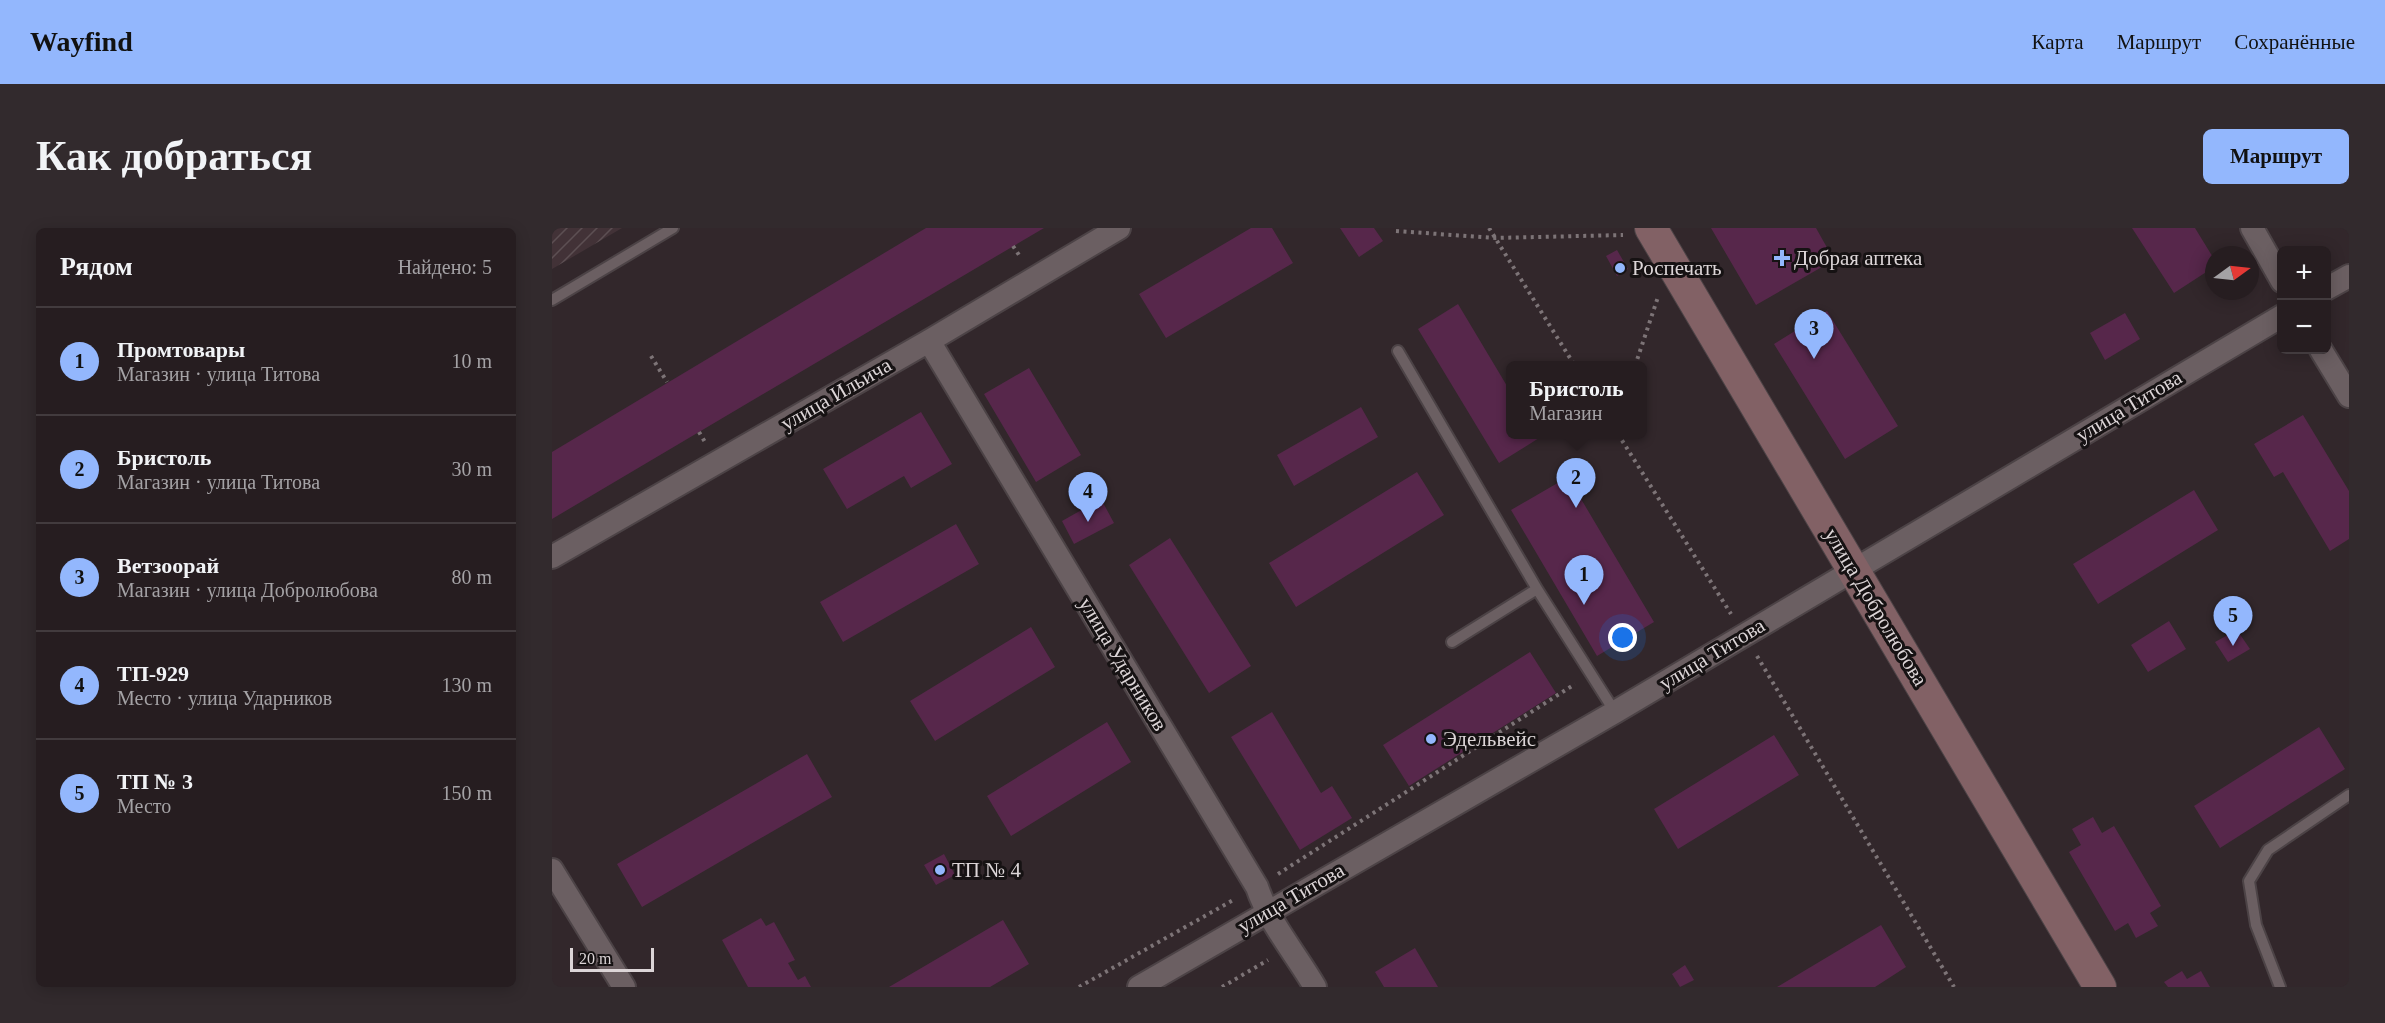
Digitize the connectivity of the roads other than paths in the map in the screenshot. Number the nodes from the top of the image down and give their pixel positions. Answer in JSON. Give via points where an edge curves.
{"nodes":[{"id":1,"x":673,"y":228,"type":"edge"},
{"id":2,"x":1119,"y":228,"type":"edge"},
{"id":3,"x":2252,"y":228,"type":"edge"},
{"id":4,"x":1639,"y":232,"type":"edge"},
{"id":5,"x":2277,"y":272,"type":"edge"},
{"id":6,"x":2349,"y":276,"type":"edge"},
{"id":7,"x":2331,"y":286,"type":"edge"},
{"id":8,"x":552,"y":300,"type":"edge"},
{"id":9,"x":2277,"y":319,"type":"edge"},
{"id":10,"x":929,"y":341,"type":"junction"},
{"id":11,"x":1398,"y":351,"type":"dead end"},
{"id":12,"x":2323,"y":354,"type":"edge"},
{"id":13,"x":2349,"y":396,"type":"edge"},
{"id":14,"x":552,"y":557,"type":"edge"},
{"id":15,"x":1854,"y":569,"type":"junction"},
{"id":16,"x":1537,"y":589,"type":"junction"},
{"id":17,"x":1452,"y":642,"type":"dead end"},
{"id":18,"x":1615,"y":712,"type":"junction"},
{"id":19,"x":2349,"y":795,"type":"edge"},
{"id":20,"x":552,"y":870,"type":"edge"},
{"id":21,"x":1266,"y":912,"type":"junction"},
{"id":22,"x":624,"y":987,"type":"edge"},
{"id":23,"x":1138,"y":987,"type":"edge"},
{"id":24,"x":1315,"y":987,"type":"edge"},
{"id":25,"x":2100,"y":987,"type":"edge"},
{"id":26,"x":2280,"y":987,"type":"edge"}],
"edges":[{"from":1,"to":8,"type":"lane"},
{"from":2,"to":10,"type":"street","name":"улица Ильича"},
{"from":3,"to":5,"type":"street"},
{"from":4,"to":15,"type":"street","name":"улица Добролюбова"},
{"from":6,"to":7,"type":"street"},
{"from":9,"to":15,"type":"street","name":"улица Титова"},
{"from":10,"to":14,"type":"street","name":"улица Ильича"},
{"from":10,"to":21,"type":"street","name":"улица Ударников","via":[[1257,887]]},
{"from":11,"to":16,"type":"lane"},
{"from":12,"to":13,"type":"street"},
{"from":15,"to":18,"type":"street","name":"улица Титова"},
{"from":15,"to":25,"type":"street","name":"улица Добролюбова"},
{"from":16,"to":17,"type":"lane"},
{"from":16,"to":18,"type":"lane"},
{"from":18,"to":21,"type":"street","name":"улица Титова"},
{"from":19,"to":26,"type":"lane","via":[[2268,850],[2249,881],[2256,925]]},
{"from":20,"to":22,"type":"street"},
{"from":21,"to":23,"type":"street","name":"улица Титова"},
{"from":21,"to":24,"type":"street","name":"улица Ударников","via":[[1292,946]]}]}
